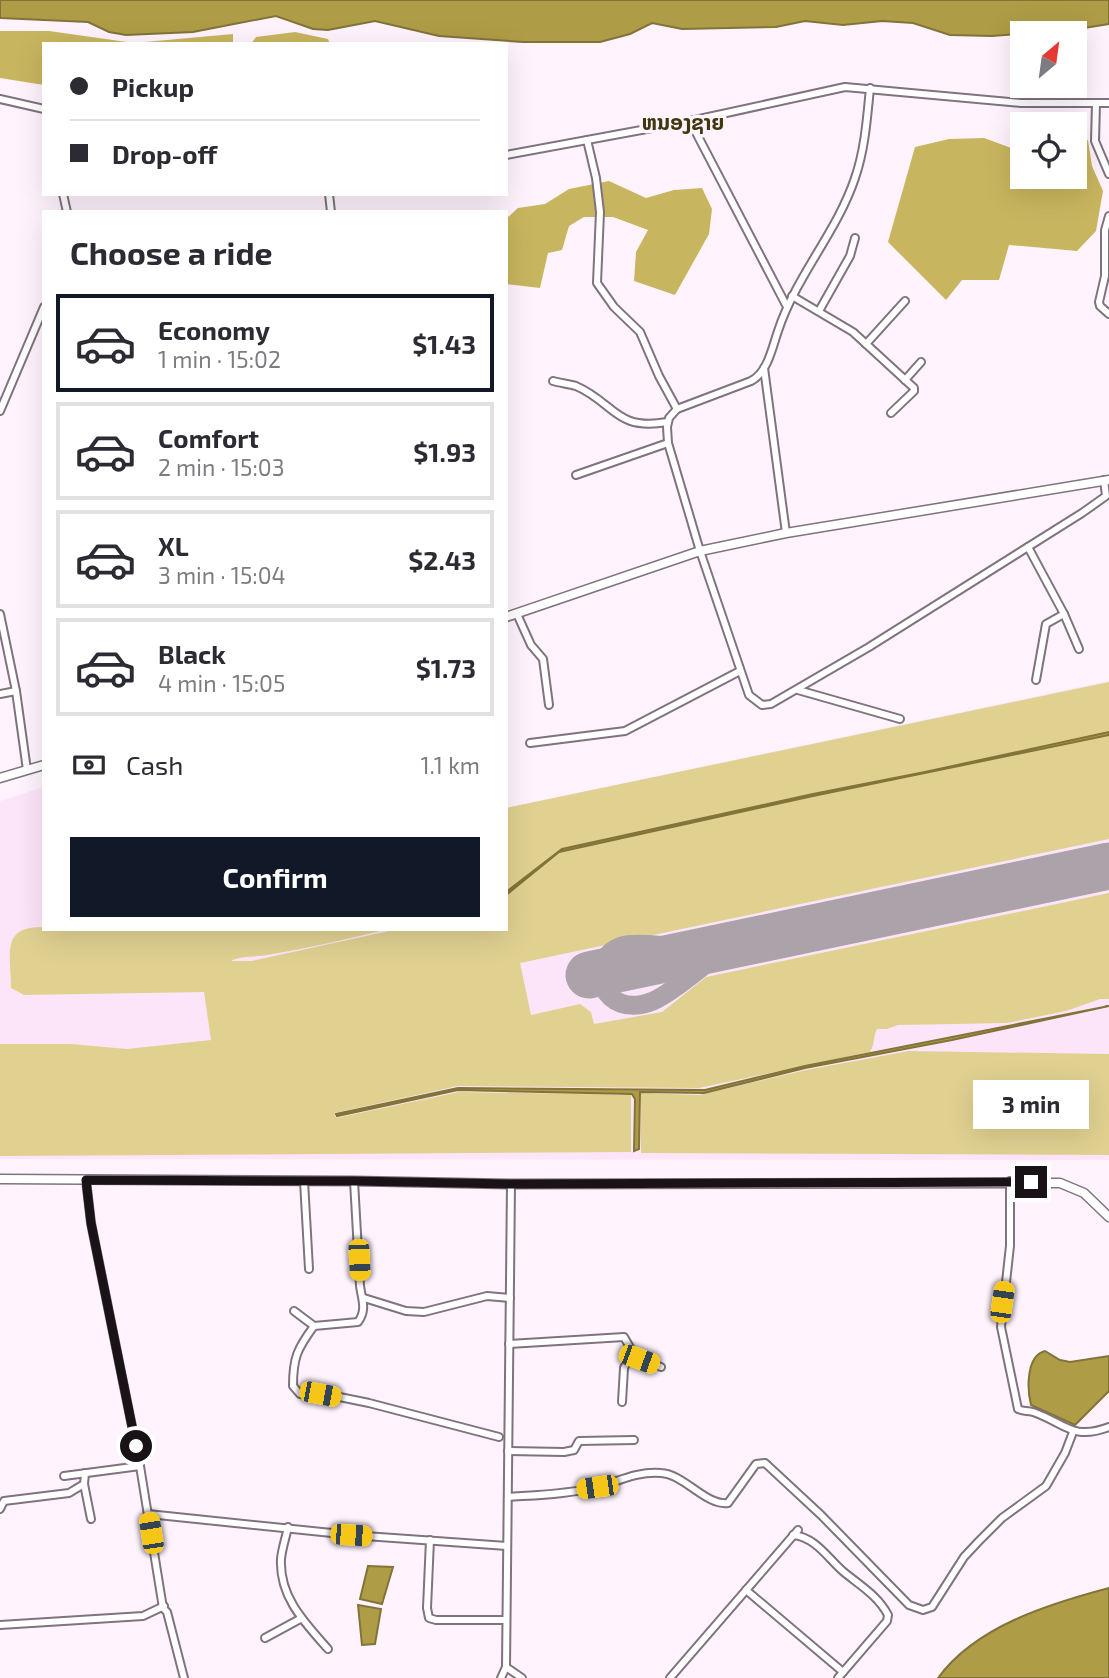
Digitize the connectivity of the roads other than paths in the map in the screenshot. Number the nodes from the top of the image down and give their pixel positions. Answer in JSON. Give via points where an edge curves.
{"nodes":[{"id":1,"x":870,"y":88,"type":"junction"},
{"id":2,"x":0,"y":99,"type":"edge"},
{"id":3,"x":1097,"y":103,"type":"junction"},
{"id":4,"x":1109,"y":103,"type":"edge"},
{"id":5,"x":42,"y":109,"type":"edge"},
{"id":6,"x":690,"y":121,"type":"junction"},
{"id":7,"x":587,"y":140,"type":"junction"},
{"id":8,"x":508,"y":155,"type":"edge"},
{"id":9,"x":1109,"y":174,"type":"edge"},
{"id":10,"x":1109,"y":216,"type":"edge"},
{"id":11,"x":855,"y":238,"type":"dead end"},
{"id":12,"x":792,"y":296,"type":"junction"},
{"id":13,"x":905,"y":301,"type":"dead end"},
{"id":14,"x":786,"y":305,"type":"junction"},
{"id":15,"x":42,"y":311,"type":"edge"},
{"id":16,"x":819,"y":311,"type":"junction"},
{"id":17,"x":1109,"y":314,"type":"edge"},
{"id":18,"x":866,"y":344,"type":"junction"},
{"id":19,"x":920,"y":362,"type":"dead end"},
{"id":20,"x":764,"y":368,"type":"junction"},
{"id":21,"x":905,"y":380,"type":"junction"},
{"id":22,"x":553,"y":381,"type":"dead end"},
{"id":23,"x":4,"y":393,"type":"edge"},
{"id":24,"x":677,"y":409,"type":"junction"},
{"id":25,"x":0,"y":411,"type":"edge"},
{"id":26,"x":891,"y":413,"type":"dead end"},
{"id":27,"x":667,"y":422,"type":"junction"},
{"id":28,"x":668,"y":443,"type":"junction"},
{"id":29,"x":576,"y":475,"type":"dead end"},
{"id":30,"x":1107,"y":480,"type":"edge"},
{"id":31,"x":786,"y":533,"type":"junction"},
{"id":32,"x":1028,"y":547,"type":"junction"},
{"id":33,"x":700,"y":551,"type":"junction"},
{"id":34,"x":0,"y":614,"type":"edge"},
{"id":35,"x":517,"y":614,"type":"junction"},
{"id":36,"x":1064,"y":614,"type":"junction"},
{"id":37,"x":508,"y":616,"type":"edge"},
{"id":38,"x":1079,"y":649,"type":"dead end"},
{"id":39,"x":740,"y":670,"type":"junction"},
{"id":40,"x":1036,"y":680,"type":"dead end"},
{"id":41,"x":798,"y":690,"type":"junction"},
{"id":42,"x":16,"y":691,"type":"junction"},
{"id":43,"x":0,"y":694,"type":"edge"},
{"id":44,"x":549,"y":705,"type":"dead end"},
{"id":45,"x":900,"y":719,"type":"dead end"},
{"id":46,"x":530,"y":743,"type":"dead end"},
{"id":47,"x":42,"y":766,"type":"edge"},
{"id":48,"x":27,"y":770,"type":"junction"},
{"id":49,"x":0,"y":778,"type":"edge"},
{"id":50,"x":0,"y":1179,"type":"edge"},
{"id":51,"x":86,"y":1180,"type":"junction"},
{"id":52,"x":304,"y":1181,"type":"junction"},
{"id":53,"x":354,"y":1181,"type":"junction"},
{"id":54,"x":1010,"y":1181,"type":"junction"},
{"id":55,"x":511,"y":1184,"type":"junction"},
{"id":56,"x":1109,"y":1217,"type":"edge"},
{"id":57,"x":309,"y":1269,"type":"dead end"},
{"id":58,"x":364,"y":1298,"type":"junction"},
{"id":59,"x":510,"y":1298,"type":"junction"},
{"id":60,"x":294,"y":1311,"type":"dead end"},
{"id":61,"x":314,"y":1326,"type":"junction"},
{"id":62,"x":509,"y":1343,"type":"junction"},
{"id":63,"x":632,"y":1352,"type":"junction"},
{"id":64,"x":661,"y":1367,"type":"dead end"},
{"id":65,"x":622,"y":1402,"type":"dead end"},
{"id":66,"x":1109,"y":1427,"type":"edge"},
{"id":67,"x":1073,"y":1432,"type":"junction"},
{"id":68,"x":499,"y":1437,"type":"dead end"},
{"id":69,"x":634,"y":1440,"type":"dead end"},
{"id":70,"x":508,"y":1451,"type":"junction"},
{"id":71,"x":140,"y":1466,"type":"junction"},
{"id":72,"x":85,"y":1473,"type":"junction"},
{"id":73,"x":64,"y":1476,"type":"dead end"},
{"id":74,"x":84,"y":1484,"type":"junction"},
{"id":75,"x":508,"y":1497,"type":"junction"},
{"id":76,"x":0,"y":1509,"type":"edge"},
{"id":77,"x":148,"y":1514,"type":"junction"},
{"id":78,"x":91,"y":1519,"type":"dead end"},
{"id":79,"x":288,"y":1527,"type":"junction"},
{"id":80,"x":430,"y":1540,"type":"junction"},
{"id":81,"x":507,"y":1546,"type":"junction"},
{"id":82,"x":746,"y":1590,"type":"junction"},
{"id":83,"x":164,"y":1606,"type":"junction"},
{"id":84,"x":300,"y":1619,"type":"junction"},
{"id":85,"x":506,"y":1620,"type":"junction"},
{"id":86,"x":0,"y":1625,"type":"edge"},
{"id":87,"x":265,"y":1637,"type":"dead end"},
{"id":88,"x":328,"y":1649,"type":"dead end"},
{"id":89,"x":506,"y":1667,"type":"junction"},
{"id":90,"x":843,"y":1672,"type":"junction"},
{"id":91,"x":184,"y":1678,"type":"edge"},
{"id":92,"x":501,"y":1678,"type":"edge"},
{"id":93,"x":522,"y":1678,"type":"edge"},
{"id":94,"x":670,"y":1678,"type":"edge"},
{"id":95,"x":838,"y":1678,"type":"edge"}],
"edges":[{"from":1,"to":3,"type":"street","via":[[1021,103]]},
{"from":1,"to":6,"type":"street","via":[[845,87]]},
{"from":1,"to":12,"type":"street","via":[[856,177]]},
{"from":2,"to":5,"type":"street"},
{"from":3,"to":4,"type":"street"},
{"from":3,"to":9,"type":"street","via":[[1095,141]]},
{"from":6,"to":7,"type":"street"},
{"from":6,"to":14,"type":"street"},
{"from":7,"to":8,"type":"street"},
{"from":7,"to":24,"type":"street","via":[[600,212],[597,283],[640,332]]},
{"from":10,"to":17,"type":"street","via":[[1099,302]]},
{"from":11,"to":16,"type":"street"},
{"from":12,"to":14,"type":"street"},
{"from":12,"to":16,"type":"street"},
{"from":13,"to":18,"type":"street"},
{"from":14,"to":20,"type":"street"},
{"from":15,"to":23,"type":"street"},
{"from":16,"to":18,"type":"street"},
{"from":18,"to":21,"type":"street"},
{"from":19,"to":21,"type":"street"},
{"from":20,"to":24,"type":"street","via":[[751,381]]},
{"from":20,"to":31,"type":"street"},
{"from":21,"to":26,"type":"street","via":[[914,391]]},
{"from":22,"to":27,"type":"street","via":[[575,386],[638,424]]},
{"from":23,"to":25,"type":"street"},
{"from":24,"to":27,"type":"street"},
{"from":27,"to":28,"type":"street"},
{"from":28,"to":29,"type":"street"},
{"from":28,"to":33,"type":"street"},
{"from":30,"to":31,"type":"street"},
{"from":30,"to":32,"type":"street","via":[[1106,495]]},
{"from":31,"to":33,"type":"street"},
{"from":32,"to":36,"type":"street"},
{"from":32,"to":41,"type":"street"},
{"from":33,"to":35,"type":"street"},
{"from":33,"to":39,"type":"street"},
{"from":34,"to":42,"type":"street"},
{"from":35,"to":37,"type":"street"},
{"from":35,"to":44,"type":"street","via":[[531,645],[544,659]]},
{"from":36,"to":38,"type":"street"},
{"from":36,"to":40,"type":"street","via":[[1046,625]]},
{"from":39,"to":41,"type":"street","via":[[749,695],[762,705]]},
{"from":39,"to":46,"type":"street","via":[[625,731]]},
{"from":41,"to":45,"type":"street"},
{"from":42,"to":43,"type":"street"},
{"from":42,"to":48,"type":"street"},
{"from":47,"to":48,"type":"street"},
{"from":48,"to":49,"type":"street"},
{"from":50,"to":51,"type":"street"},
{"from":51,"to":52,"type":"street"},
{"from":51,"to":71,"type":"street"},
{"from":52,"to":53,"type":"street"},
{"from":52,"to":57,"type":"street"},
{"from":53,"to":55,"type":"street"},
{"from":53,"to":58,"type":"street"},
{"from":54,"to":55,"type":"street"},
{"from":54,"to":56,"type":"street","via":[[1066,1184],[1094,1200]]},
{"from":54,"to":67,"type":"street","via":[[1010,1246],[1001,1327],[1018,1409]]},
{"from":55,"to":59,"type":"street"},
{"from":58,"to":59,"type":"street","via":[[424,1312],[486,1296]]},
{"from":58,"to":61,"type":"street","via":[[358,1322]]},
{"from":59,"to":62,"type":"street"},
{"from":60,"to":61,"type":"street"},
{"from":61,"to":68,"type":"street","via":[[298,1348],[293,1365],[293,1386],[300,1394],[369,1403]]},
{"from":62,"to":63,"type":"street","via":[[621,1337]]},
{"from":62,"to":70,"type":"street"},
{"from":63,"to":64,"type":"street"},
{"from":63,"to":65,"type":"street","via":[[624,1368]]},
{"from":66,"to":67,"type":"street"},
{"from":67,"to":75,"type":"street","via":[[1046,1486],[979,1541],[932,1607],[923,1610],[909,1605],[765,1463],[756,1465],[724,1504],[659,1472],[597,1487]]},
{"from":69,"to":70,"type":"street","via":[[579,1441],[573,1450],[564,1452]]},
{"from":70,"to":75,"type":"street"},
{"from":71,"to":72,"type":"street"},
{"from":71,"to":77,"type":"street"},
{"from":72,"to":73,"type":"street"},
{"from":72,"to":74,"type":"street"},
{"from":74,"to":76,"type":"street","via":[[69,1493],[4,1501]]},
{"from":74,"to":78,"type":"street"},
{"from":75,"to":81,"type":"street"},
{"from":77,"to":79,"type":"street"},
{"from":77,"to":83,"type":"street"},
{"from":79,"to":80,"type":"street"},
{"from":79,"to":84,"type":"street","via":[[281,1561],[285,1587]]},
{"from":80,"to":81,"type":"street"},
{"from":80,"to":85,"type":"street","via":[[429,1618]]},
{"from":81,"to":85,"type":"street"},
{"from":82,"to":90,"type":"street"},
{"from":82,"to":90,"type":"street","via":[[796,1532],[815,1544],[875,1597],[888,1615]]},
{"from":82,"to":94,"type":"street"},
{"from":83,"to":86,"type":"street","via":[[143,1616]]},
{"from":83,"to":91,"type":"street"},
{"from":84,"to":87,"type":"street"},
{"from":84,"to":88,"type":"street"},
{"from":85,"to":89,"type":"street"},
{"from":89,"to":92,"type":"street"},
{"from":89,"to":93,"type":"street"},
{"from":90,"to":95,"type":"street"}]}
